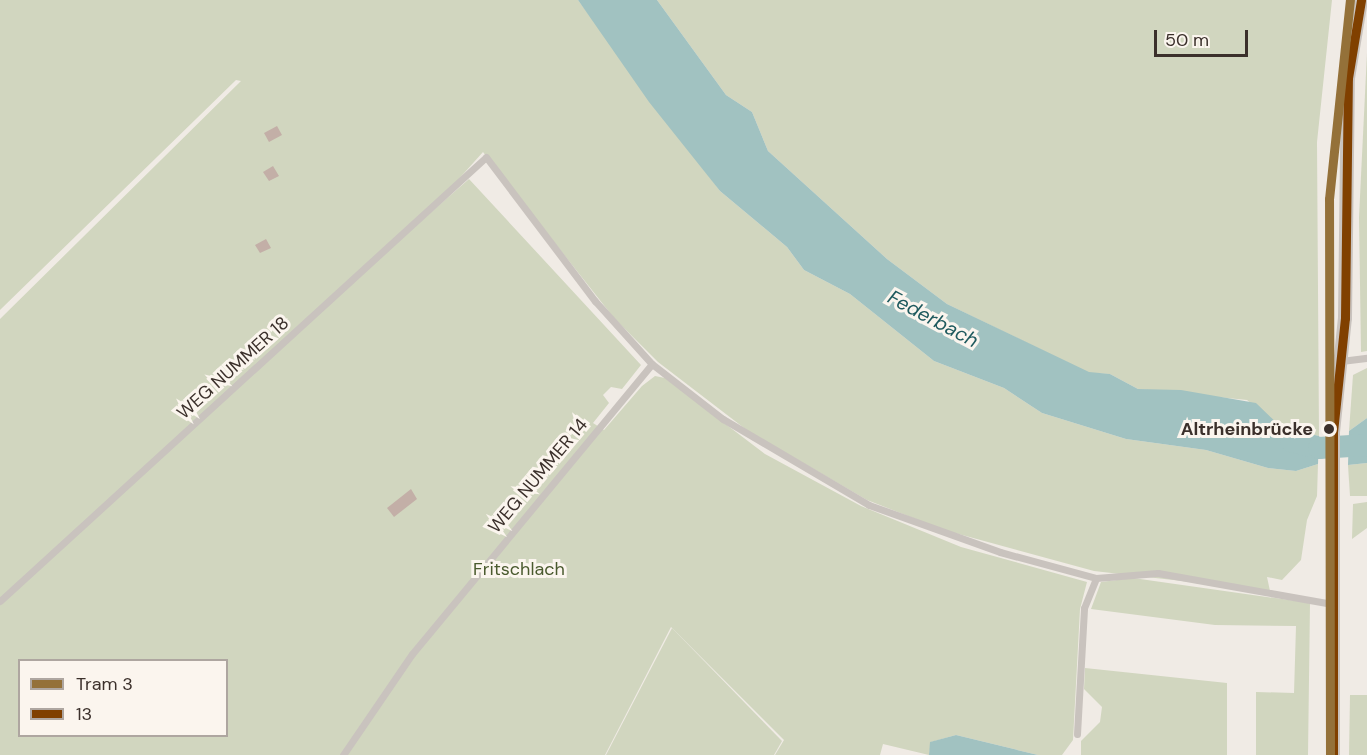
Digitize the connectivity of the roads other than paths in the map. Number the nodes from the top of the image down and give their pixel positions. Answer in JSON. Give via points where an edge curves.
{"nodes":[{"id":1,"x":1361,"y":0,"type":"edge"},
{"id":2,"x":1367,"y":358,"type":"edge"},
{"id":3,"x":1341,"y":361,"type":"junction"},
{"id":4,"x":652,"y":364,"type":"junction"},
{"id":5,"x":1096,"y":578,"type":"junction"},
{"id":6,"x":0,"y":601,"type":"edge"},
{"id":7,"x":1332,"y":603,"type":"junction"},
{"id":8,"x":1077,"y":734,"type":"dead end"},
{"id":9,"x":343,"y":755,"type":"edge"},
{"id":10,"x":1332,"y":755,"type":"edge"}],
"edges":[{"from":1,"to":3,"type":"street","via":[[1348,78]]},
{"from":2,"to":3,"type":"lane"},
{"from":3,"to":7,"type":"street","via":[[1333,432]]},
{"from":4,"to":5,"type":"lane","via":[[723,419],[869,505],[988,549]]},
{"from":4,"to":6,"type":"lane","name":"WEG NUMMER 18","via":[[595,301],[486,158]]},
{"from":4,"to":9,"type":"lane","name":"WEG NUMMER 14","via":[[412,654]]},
{"from":5,"to":7,"type":"lane","via":[[1158,573]]},
{"from":5,"to":8,"type":"lane","via":[[1084,608]]},
{"from":7,"to":10,"type":"street"}]}
